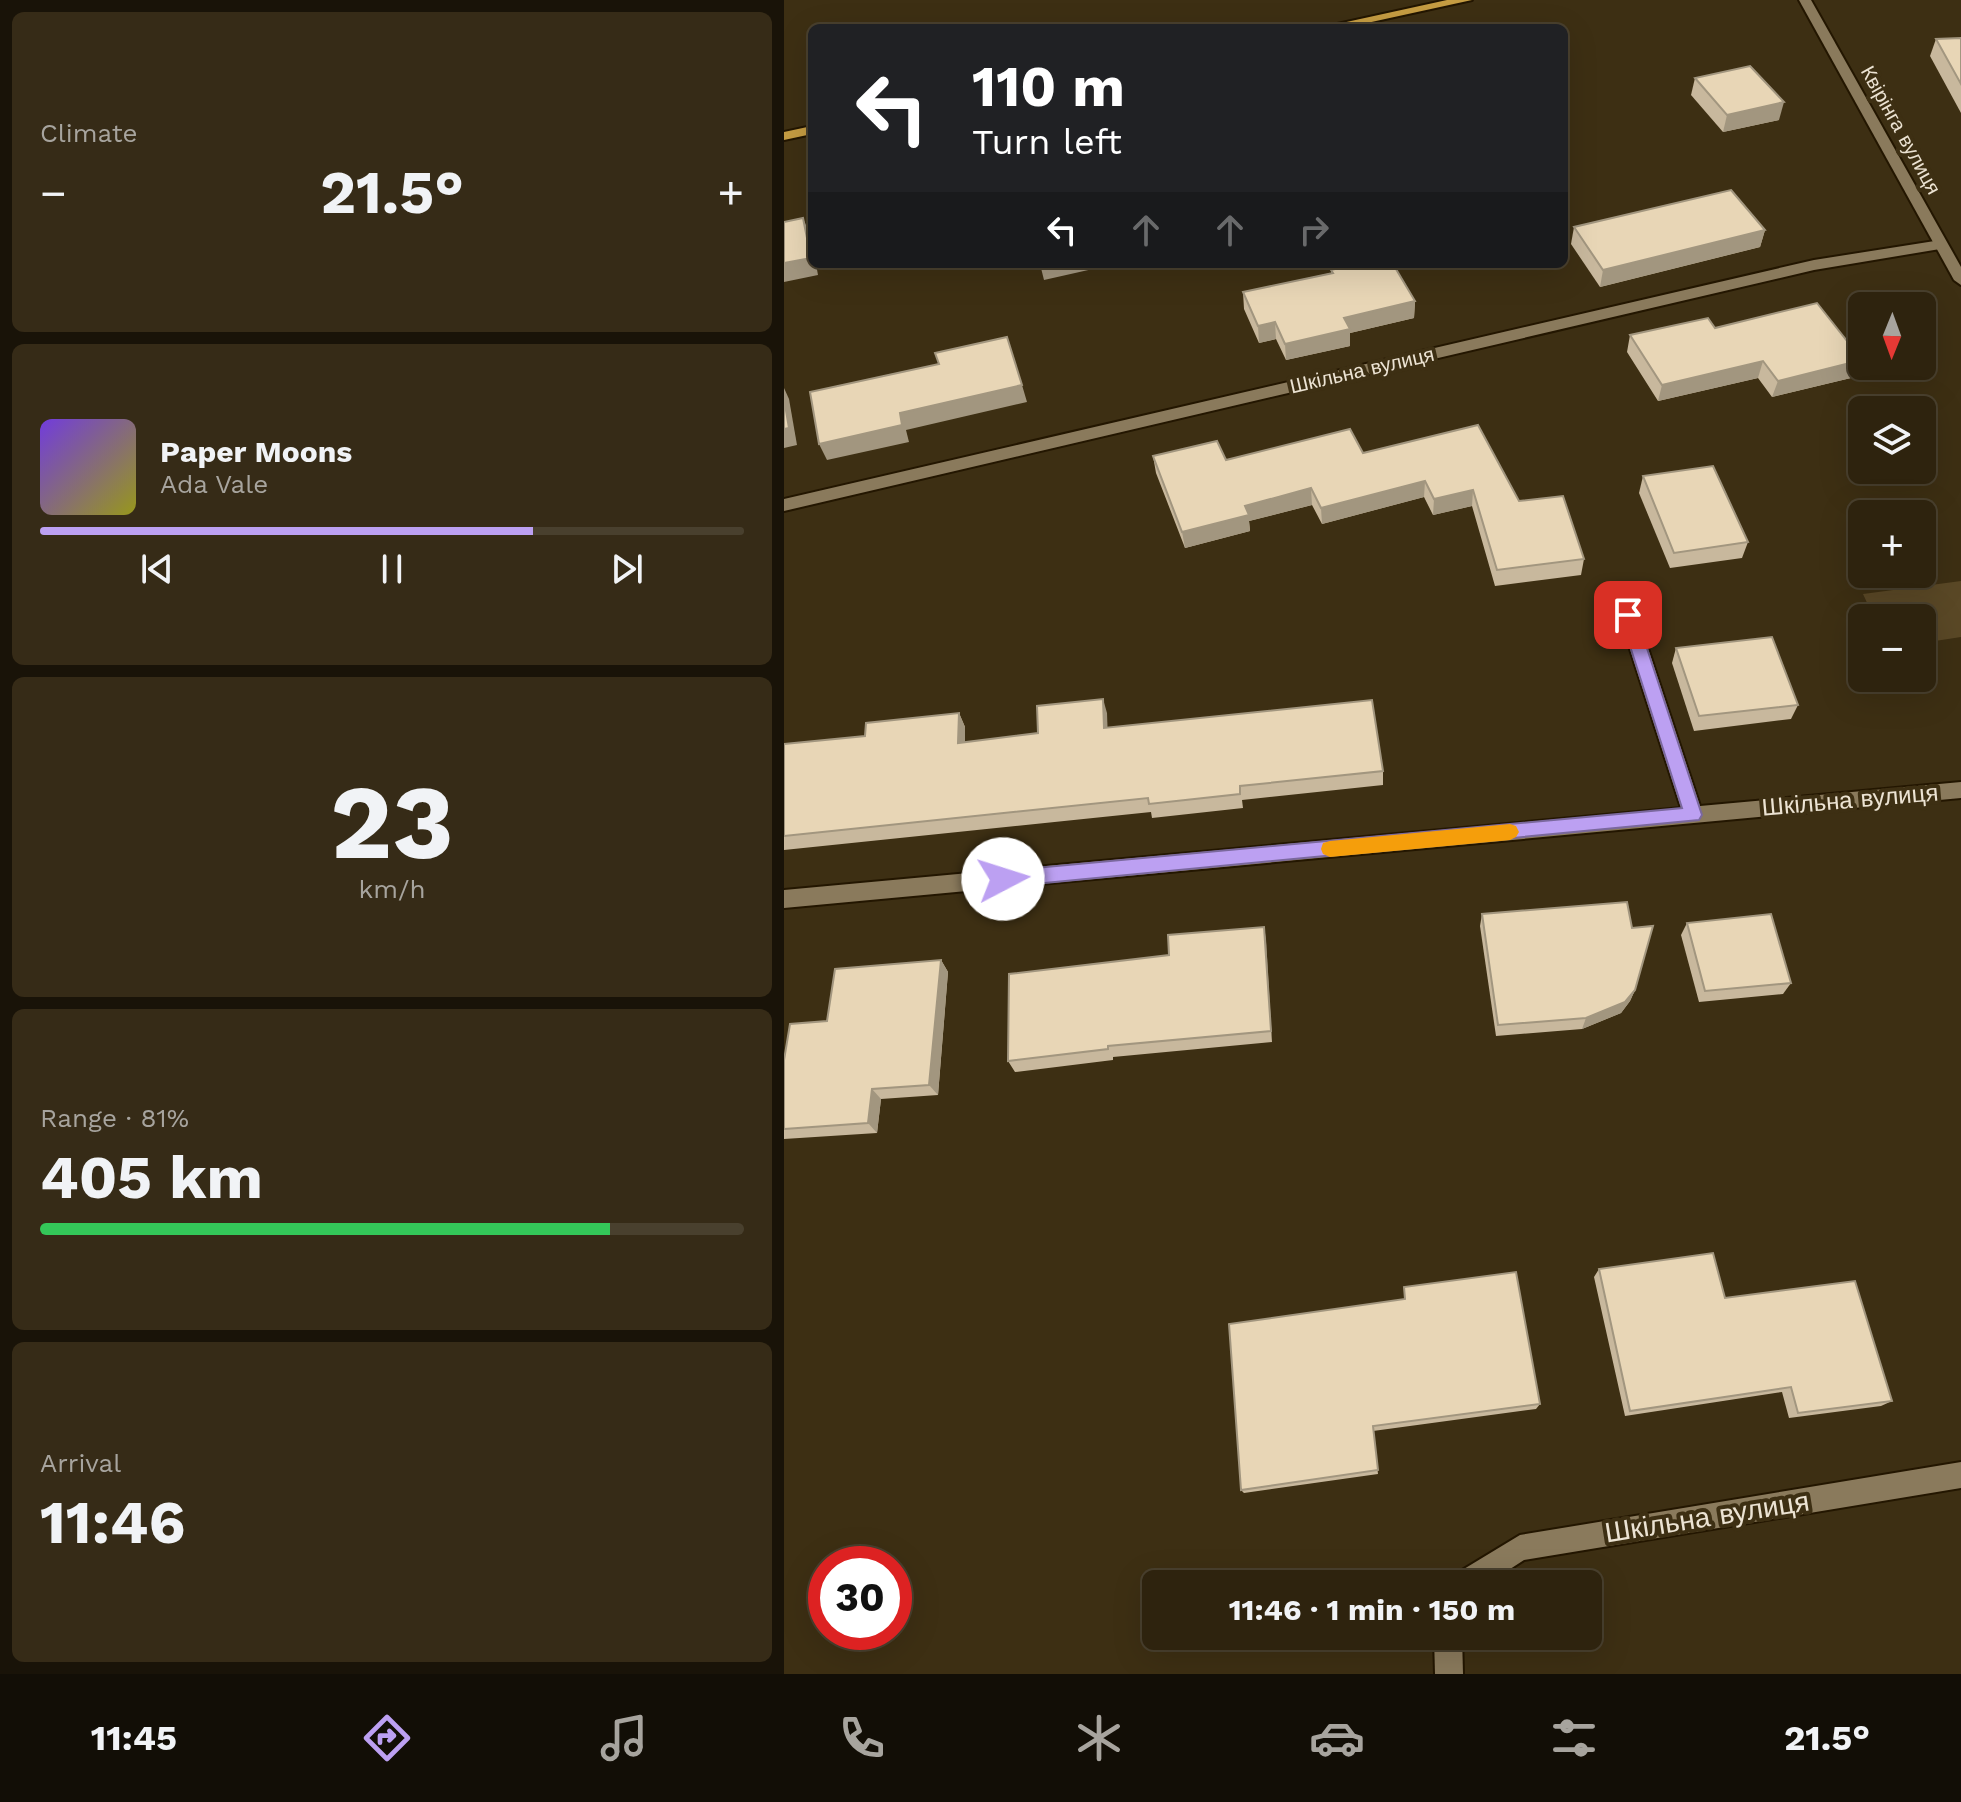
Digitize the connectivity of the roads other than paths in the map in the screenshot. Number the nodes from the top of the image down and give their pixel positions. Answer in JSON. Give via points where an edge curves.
{"nodes":[{"id":1,"x":1466,"y":0,"type":"edge"},
{"id":2,"x":1805,"y":0,"type":"edge"},
{"id":3,"x":1345,"y":24,"type":"edge"},
{"id":4,"x":808,"y":131,"type":"edge"},
{"id":5,"x":784,"y":136,"type":"edge"},
{"id":6,"x":1941,"y":245,"type":"junction"},
{"id":7,"x":1961,"y":280,"type":"edge"},
{"id":8,"x":784,"y":505,"type":"edge"},
{"id":9,"x":1628,"y":615,"type":"dead end"},
{"id":10,"x":1961,"y":790,"type":"edge"},
{"id":11,"x":1693,"y":815,"type":"junction"},
{"id":12,"x":784,"y":899,"type":"edge"},
{"id":13,"x":1961,"y":1475,"type":"edge"},
{"id":14,"x":1485,"y":1570,"type":"edge"},
{"id":15,"x":1448,"y":1650,"type":"edge"},
{"id":16,"x":1449,"y":1674,"type":"edge"}],
"edges":[{"from":1,"to":3,"type":"main road"},
{"from":2,"to":6,"type":"street","name":"Квірінга вулиця"},
{"from":4,"to":5,"type":"main road"},
{"from":6,"to":7,"type":"street","name":"Квірінга вулиця"},
{"from":6,"to":8,"type":"street","name":"Шкільна вулиця","via":[[1814,265]]},
{"from":9,"to":11,"type":"street"},
{"from":10,"to":11,"type":"street","name":"Шкільна вулиця"},
{"from":11,"to":12,"type":"street","name":"Шкільна вулиця"},
{"from":13,"to":14,"type":"street","name":"Шкільна вулиця","via":[[1520,1548]]},
{"from":15,"to":16,"type":"street"}]}
